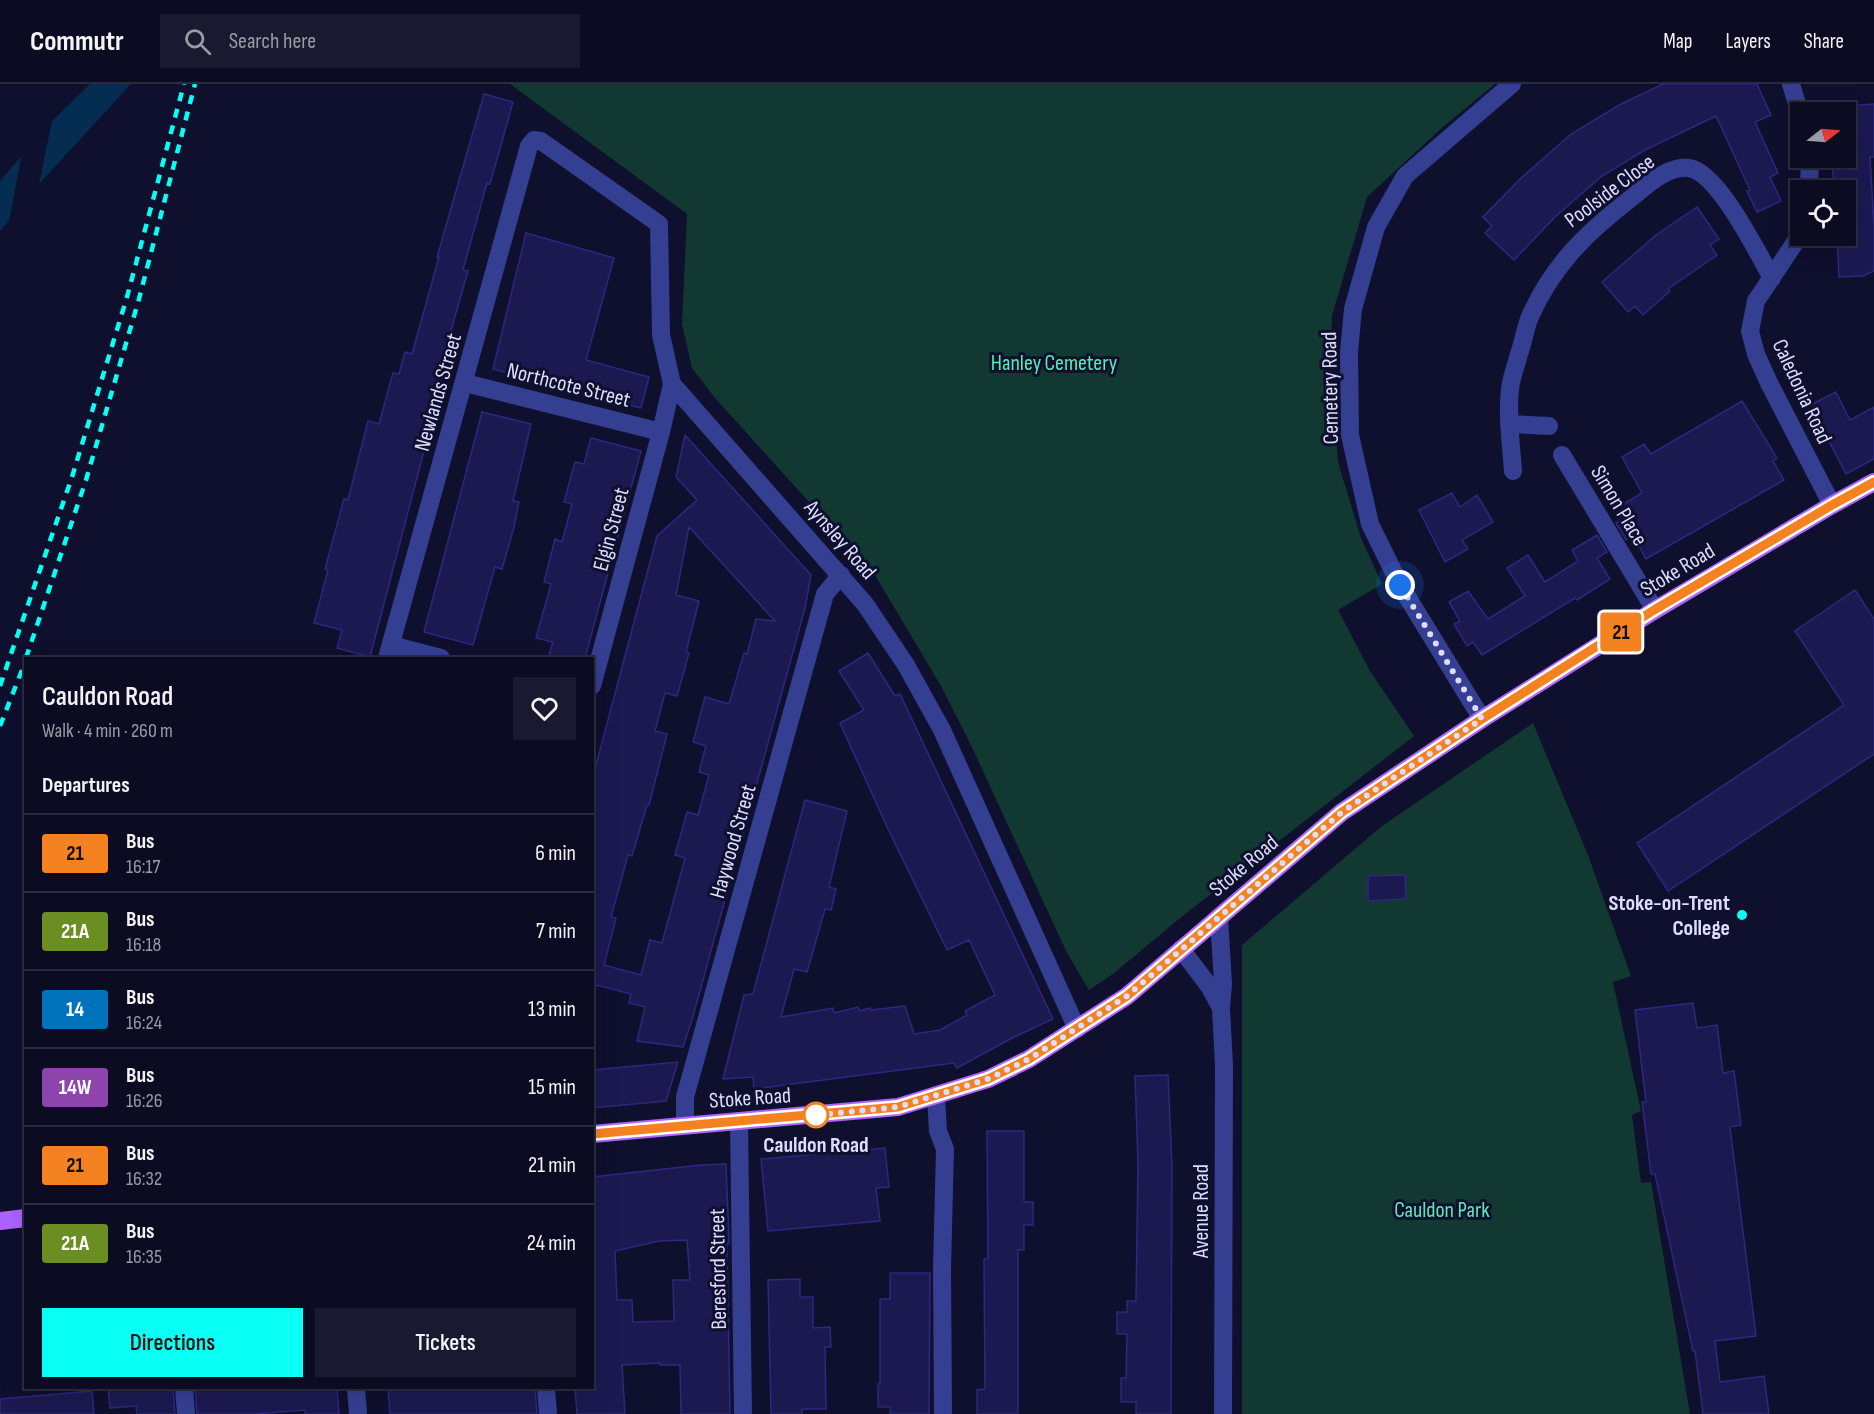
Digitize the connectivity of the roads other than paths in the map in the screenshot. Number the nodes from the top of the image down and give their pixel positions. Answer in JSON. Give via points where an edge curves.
{"nodes":[{"id":1,"x":1512,"y":84,"type":"edge"},
{"id":2,"x":1791,"y":84,"type":"edge"},
{"id":3,"x":1796,"y":102,"type":"edge"},
{"id":4,"x":534,"y":140,"type":"joint"},
{"id":5,"x":1793,"y":246,"type":"edge"},
{"id":6,"x":1772,"y":278,"type":"junction"},
{"id":7,"x":465,"y":383,"type":"junction"},
{"id":8,"x":672,"y":384,"type":"junction"},
{"id":9,"x":1509,"y":424,"type":"junction"},
{"id":10,"x":1549,"y":426,"type":"dead end"},
{"id":11,"x":661,"y":432,"type":"junction"},
{"id":12,"x":1562,"y":455,"type":"dead end"},
{"id":13,"x":1513,"y":471,"type":"dead end"},
{"id":14,"x":1874,"y":482,"type":"edge"},
{"id":15,"x":1832,"y":505,"type":"junction"},
{"id":16,"x":841,"y":575,"type":"junction"},
{"id":17,"x":1654,"y":610,"type":"junction"},
{"id":18,"x":389,"y":652,"type":"edge"},
{"id":19,"x":432,"y":657,"type":"edge"},
{"id":20,"x":594,"y":679,"type":"edge"},
{"id":21,"x":1482,"y":719,"type":"junction"},
{"id":22,"x":1219,"y":917,"type":"junction"},
{"id":23,"x":1181,"y":949,"type":"junction"},
{"id":24,"x":1221,"y":1008,"type":"junction"},
{"id":25,"x":1077,"y":1029,"type":"junction"},
{"id":26,"x":936,"y":1096,"type":"junction"},
{"id":27,"x":739,"y":1123,"type":"junction"},
{"id":28,"x":686,"y":1125,"type":"junction"},
{"id":29,"x":594,"y":1134,"type":"edge"},
{"id":30,"x":24,"y":1218,"type":"edge"},
{"id":31,"x":0,"y":1221,"type":"edge"},
{"id":32,"x":184,"y":1389,"type":"edge"},
{"id":33,"x":356,"y":1389,"type":"edge"},
{"id":34,"x":546,"y":1389,"type":"edge"},
{"id":35,"x":186,"y":1414,"type":"edge"},
{"id":36,"x":358,"y":1414,"type":"edge"},
{"id":37,"x":548,"y":1414,"type":"edge"},
{"id":38,"x":743,"y":1414,"type":"edge"},
{"id":39,"x":943,"y":1414,"type":"edge"},
{"id":40,"x":1223,"y":1414,"type":"edge"}],
"edges":[{"from":1,"to":21,"type":"street","name":"Cemetery Road","via":[[1405,176],[1376,227],[1353,309],[1349,352],[1350,435],[1370,524],[1400,585]]},
{"from":2,"to":3,"type":"street"},
{"from":4,"to":7,"type":"street","name":"Newlands Street","via":[[529,146]]},
{"from":4,"to":8,"type":"street","name":"Aynsley Road","via":[[541,141],[659,224],[662,335]]},
{"from":5,"to":6,"type":"street","name":"Caledonia Road"},
{"from":6,"to":9,"type":"street","name":"Poolside Close","via":[[1727,201],[1706,176],[1688,168],[1668,172],[1603,220],[1573,248],[1549,283],[1529,320],[1516,365],[1510,388]]},
{"from":6,"to":15,"type":"street","name":"Caledonia Road","via":[[1756,301],[1750,331],[1756,354]]},
{"from":7,"to":11,"type":"street","name":"Northcote Street"},
{"from":7,"to":18,"type":"street","name":"Newlands Street"},
{"from":8,"to":11,"type":"street","name":"Elgin Street"},
{"from":8,"to":16,"type":"street","name":"Aynsley Road"},
{"from":9,"to":10,"type":"street"},
{"from":9,"to":13,"type":"street","name":"Poolside Close"},
{"from":11,"to":20,"type":"street","name":"Elgin Street"},
{"from":12,"to":17,"type":"street","name":"Simon Place"},
{"from":14,"to":15,"type":"main road","name":"Stoke Road"},
{"from":15,"to":17,"type":"main road","name":"Stoke Road"},
{"from":16,"to":25,"type":"street","name":"Aynsley Road","via":[[900,656],[942,730]]},
{"from":16,"to":28,"type":"street","name":"Haywood Street","via":[[825,594],[685,1097]]},
{"from":17,"to":21,"type":"main road","name":"Stoke Road"},
{"from":18,"to":19,"type":"street"},
{"from":21,"to":22,"type":"main road","name":"Stoke Road","via":[[1342,812]]},
{"from":22,"to":23,"type":"main road","name":"Stoke Road"},
{"from":22,"to":24,"type":"street","name":"Avenue Road"},
{"from":23,"to":24,"type":"street","name":"Avenue Road"},
{"from":23,"to":25,"type":"main road","name":"Stoke Road","via":[[1127,996]]},
{"from":24,"to":40,"type":"street","name":"Avenue Road"},
{"from":25,"to":26,"type":"main road","name":"Stoke Road","via":[[988,1079]]},
{"from":26,"to":27,"type":"main road","name":"Stoke Road","via":[[898,1107]]},
{"from":26,"to":39,"type":"street","via":[[938,1131],[945,1149]]},
{"from":27,"to":28,"type":"main road","name":"Stoke Road"},
{"from":27,"to":38,"type":"street","name":"Beresford Street"},
{"from":28,"to":29,"type":"main road","name":"Stoke Road"},
{"from":30,"to":31,"type":"main road"},
{"from":32,"to":35,"type":"street"},
{"from":33,"to":36,"type":"street"},
{"from":34,"to":37,"type":"street"}]}
